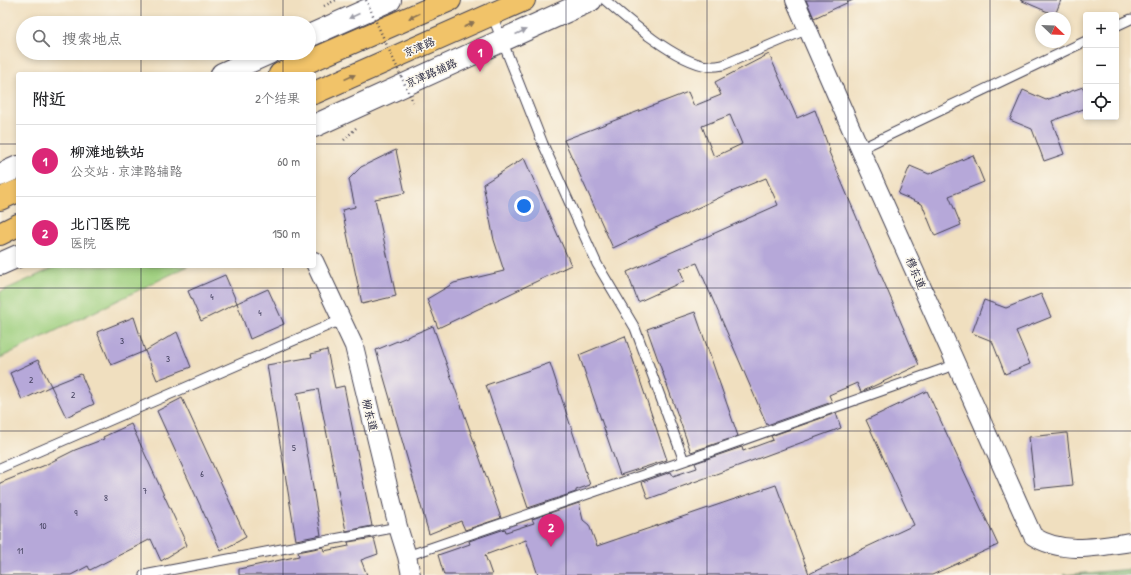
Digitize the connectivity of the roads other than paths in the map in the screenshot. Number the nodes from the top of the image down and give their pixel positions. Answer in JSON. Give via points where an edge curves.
{"nodes":[{"id":1,"x":390,"y":0,"type":"edge"},
{"id":2,"x":450,"y":0,"type":"edge"},
{"id":3,"x":591,"y":0,"type":"edge"},
{"id":4,"x":605,"y":0,"type":"edge"},
{"id":5,"x":795,"y":0,"type":"edge"},
{"id":6,"x":519,"y":2,"type":"edge"},
{"id":7,"x":1131,"y":19,"type":"edge"},
{"id":8,"x":1119,"y":25,"type":"edge"},
{"id":9,"x":496,"y":27,"type":"junction"},
{"id":10,"x":808,"y":29,"type":"junction"},
{"id":11,"x":316,"y":33,"type":"edge"},
{"id":12,"x":1083,"y":42,"type":"edge"},
{"id":13,"x":316,"y":58,"type":"edge"},
{"id":14,"x":253,"y":60,"type":"edge"},
{"id":15,"x":312,"y":60,"type":"edge"},
{"id":16,"x":226,"y":72,"type":"edge"},
{"id":17,"x":285,"y":72,"type":"edge"},
{"id":18,"x":316,"y":92,"type":"edge"},
{"id":19,"x":316,"y":125,"type":"edge"},
{"id":20,"x":860,"y":149,"type":"junction"},
{"id":21,"x":16,"y":168,"type":"edge"},
{"id":22,"x":0,"y":175,"type":"edge"},
{"id":23,"x":16,"y":192,"type":"edge"},
{"id":24,"x":0,"y":199,"type":"edge"},
{"id":25,"x":16,"y":227,"type":"edge"},
{"id":26,"x":0,"y":234,"type":"edge"},
{"id":27,"x":16,"y":257,"type":"edge"},
{"id":28,"x":0,"y":264,"type":"edge"},
{"id":29,"x":316,"y":265,"type":"edge"},
{"id":30,"x":341,"y":320,"type":"junction"},
{"id":31,"x":957,"y":364,"type":"junction"},
{"id":32,"x":684,"y":461,"type":"junction"},
{"id":33,"x":0,"y":468,"type":"edge"},
{"id":34,"x":398,"y":527,"type":"junction"},
{"id":35,"x":1131,"y":542,"type":"edge"},
{"id":36,"x":407,"y":556,"type":"junction"},
{"id":37,"x":144,"y":575,"type":"edge"},
{"id":38,"x":410,"y":575,"type":"edge"}],
"edges":[{"from":1,"to":11,"type":"street","one_way":true},
{"from":2,"to":13,"type":"main road","one_way":true},
{"from":9,"to":3,"type":"street","one_way":true},
{"from":4,"to":10,"type":"lane","via":[[630,22],[682,59],[708,66],[723,65]]},
{"from":5,"to":10,"type":"street","name":"穆东道"},
{"from":6,"to":9,"type":"main road","name":"京津路"},
{"from":7,"to":8,"type":"lane"},
{"from":18,"to":9,"type":"main road","name":"京津路","one_way":true},
{"from":9,"to":19,"type":"street","name":"京津路辅路","via":[[473,54]]},
{"from":9,"to":32,"type":"lane","via":[[543,144],[597,264],[635,328]]},
{"from":10,"to":20,"type":"street","name":"穆东道"},
{"from":12,"to":20,"type":"lane"},
{"from":14,"to":16,"type":"street"},
{"from":15,"to":17,"type":"main road","one_way":true},
{"from":20,"to":31,"type":"street","name":"穆东道"},
{"from":21,"to":22,"type":"street"},
{"from":23,"to":24,"type":"main road"},
{"from":25,"to":26,"type":"main road"},
{"from":27,"to":28,"type":"street"},
{"from":29,"to":30,"type":"street","name":"柳东道"},
{"from":30,"to":33,"type":"lane"},
{"from":30,"to":34,"type":"street","name":"柳东道","via":[[354,346]]},
{"from":31,"to":32,"type":"lane"},
{"from":31,"to":35,"type":"street","name":"穆东道","via":[[1033,536],[1053,546],[1086,548]]},
{"from":32,"to":36,"type":"lane"},
{"from":34,"to":36,"type":"street","name":"柳东道"},
{"from":34,"to":37,"type":"lane"},
{"from":36,"to":38,"type":"street","name":"柳东道"}]}
